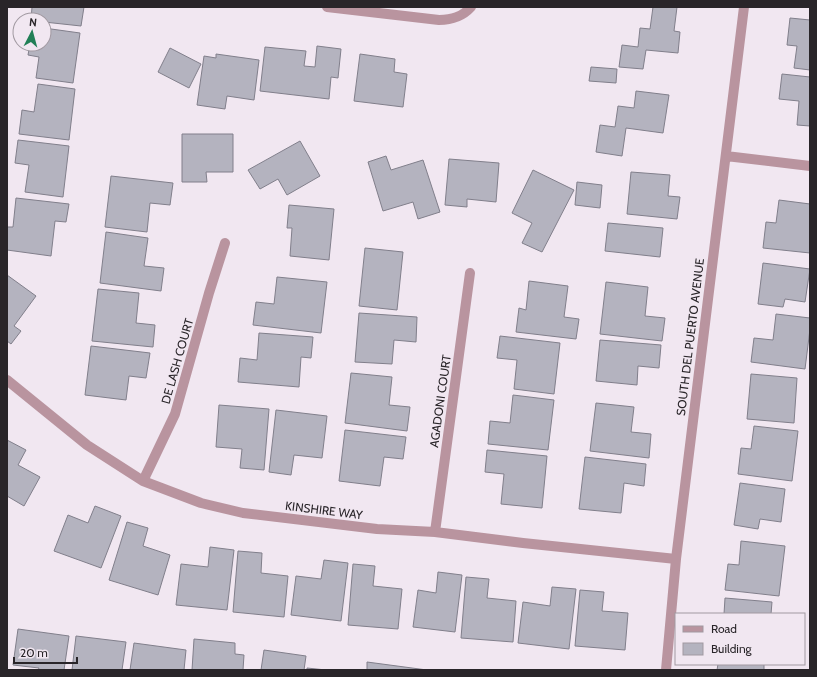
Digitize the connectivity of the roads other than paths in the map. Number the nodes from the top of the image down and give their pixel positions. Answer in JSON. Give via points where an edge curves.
{"nodes":[{"id":1,"x":327,"y":7,"type":"edge"},
{"id":2,"x":470,"y":7,"type":"edge"},
{"id":3,"x":744,"y":7,"type":"edge"},
{"id":4,"x":726,"y":156,"type":"junction"},
{"id":5,"x":810,"y":166,"type":"edge"},
{"id":6,"x":226,"y":243,"type":"dead end"},
{"id":7,"x":470,"y":273,"type":"dead end"},
{"id":8,"x":7,"y":380,"type":"edge"},
{"id":9,"x":143,"y":482,"type":"junction"},
{"id":10,"x":435,"y":532,"type":"junction"},
{"id":11,"x":676,"y":559,"type":"junction"},
{"id":12,"x":666,"y":670,"type":"edge"}],
"edges":[{"from":1,"to":2,"type":"street","via":[[439,20],[455,19]]},
{"from":3,"to":4,"type":"street","name":"SOUTH DEL PUERTO AVENUE"},
{"from":4,"to":5,"type":"street"},
{"from":4,"to":11,"type":"street","name":"SOUTH DEL PUERTO AVENUE"},
{"from":6,"to":9,"type":"street","name":"DE LASH COURT","via":[[209,293],[175,414]]},
{"from":7,"to":10,"type":"street","name":"AGADONI COURT"},
{"from":8,"to":9,"type":"street","name":"KINSHIRE WAY","via":[[86,445]]},
{"from":9,"to":10,"type":"street","name":"KINSHIRE WAY","via":[[201,503],[243,513],[377,529]]},
{"from":10,"to":11,"type":"street","name":"KINSHIRE WAY"},
{"from":11,"to":12,"type":"street","name":"SOUTH DEL PUERTO AVENUE"}]}
